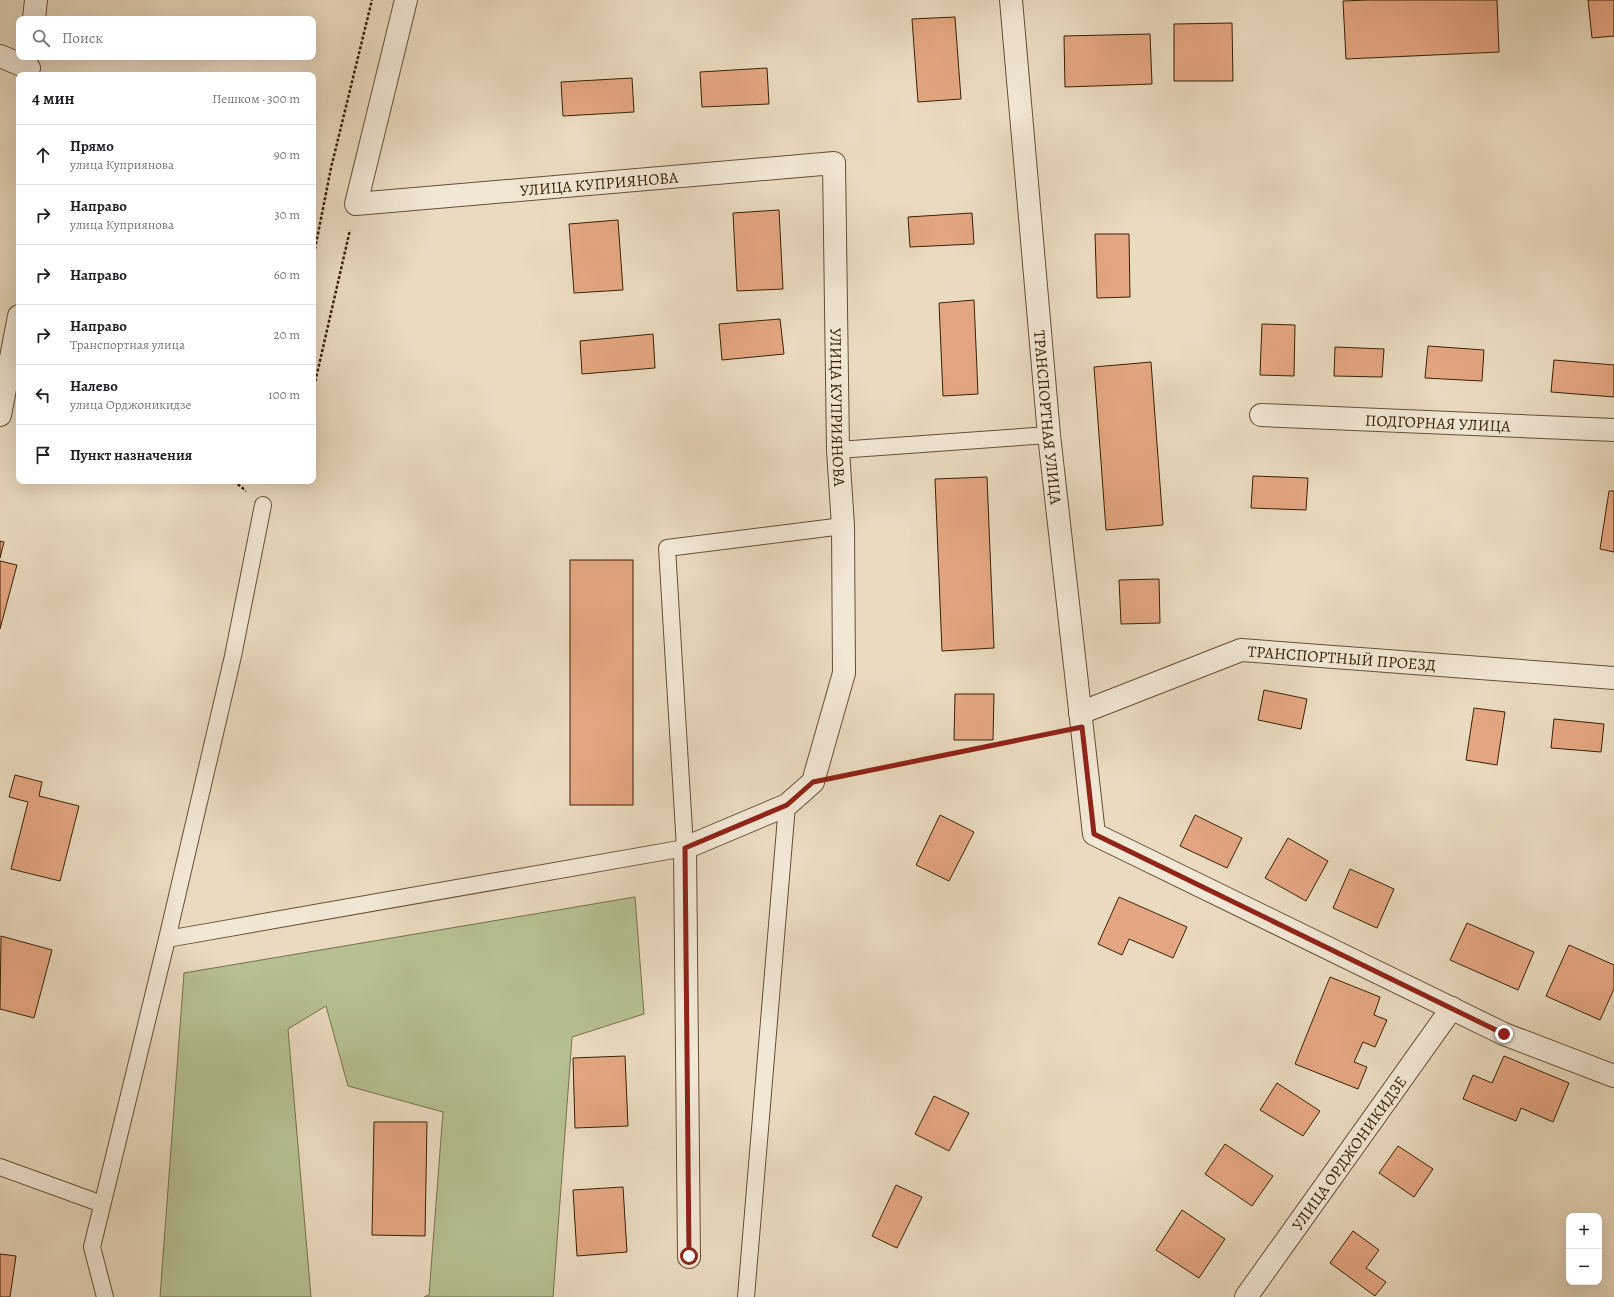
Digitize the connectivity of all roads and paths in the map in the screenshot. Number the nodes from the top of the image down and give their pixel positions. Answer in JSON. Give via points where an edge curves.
{"nodes":[{"id":1,"x":36,"y":0,"type":"edge"},
{"id":2,"x":372,"y":0,"type":"edge"},
{"id":3,"x":406,"y":0,"type":"edge"},
{"id":4,"x":1011,"y":0,"type":"edge"},
{"id":5,"x":34,"y":16,"type":"edge"},
{"id":6,"x":0,"y":56,"type":"edge"},
{"id":7,"x":29,"y":67,"type":"edge"},
{"id":8,"x":356,"y":204,"type":"junction"},
{"id":9,"x":316,"y":244,"type":"edge"},
{"id":10,"x":16,"y":332,"type":"edge"},
{"id":11,"x":316,"y":378,"type":"edge"},
{"id":12,"x":0,"y":415,"type":"edge"},
{"id":13,"x":1261,"y":415,"type":"dead end"},
{"id":14,"x":1614,"y":430,"type":"edge"},
{"id":15,"x":1049,"y":435,"type":"junction"},
{"id":16,"x":838,"y":450,"type":"junction"},
{"id":17,"x":263,"y":506,"type":"dead end"},
{"id":18,"x":843,"y":526,"type":"junction"},
{"id":19,"x":1614,"y":678,"type":"edge"},
{"id":20,"x":1081,"y":720,"type":"junction"},
{"id":21,"x":813,"y":782,"type":"junction"},
{"id":22,"x":787,"y":805,"type":"junction"},
{"id":23,"x":685,"y":848,"type":"junction"},
{"id":24,"x":167,"y":939,"type":"junction"},
{"id":25,"x":1452,"y":1008,"type":"junction"},
{"id":26,"x":1614,"y":1076,"type":"edge"},
{"id":27,"x":0,"y":1167,"type":"edge"},
{"id":28,"x":102,"y":1204,"type":"junction"},
{"id":29,"x":689,"y":1256,"type":"dead end"},
{"id":30,"x":105,"y":1297,"type":"edge"},
{"id":31,"x":746,"y":1297,"type":"edge"},
{"id":32,"x":1246,"y":1297,"type":"edge"}],
"edges":[{"from":1,"to":5,"type":"street"},
{"from":2,"to":9,"type":"path","via":[[331,168]]},
{"from":3,"to":8,"type":"street"},
{"from":4,"to":15,"type":"street","name":"ТРАНСПОРТНАЯ УЛИЦА"},
{"from":6,"to":7,"type":"street"},
{"from":8,"to":11,"type":"path"},
{"from":8,"to":16,"type":"street","name":"УЛИЦА КУПРИЯНОВА","via":[[834,163]]},
{"from":10,"to":12,"type":"street"},
{"from":13,"to":14,"type":"street","name":"ПОДГОРНАЯ УЛИЦА"},
{"from":15,"to":16,"type":"lane"},
{"from":15,"to":20,"type":"street","name":"ТРАНСПОРТНАЯ УЛИЦА"},
{"from":16,"to":18,"type":"street","name":"УЛИЦА КУПРИЯНОВА"},
{"from":17,"to":24,"type":"lane","via":[[233,656]]},
{"from":18,"to":21,"type":"street","name":"УЛИЦА КУПРИЯНОВА","via":[[844,673]]},
{"from":18,"to":23,"type":"lane","via":[[667,548]]},
{"from":19,"to":20,"type":"street","name":"ТРАНСПОРТНЫЙ ПРОЕЗД","via":[[1240,650]]},
{"from":20,"to":21,"type":"path"},
{"from":20,"to":25,"type":"street","name":"ТРАНСПОРТНАЯ УЛИЦА","via":[[1094,834]]},
{"from":21,"to":22,"type":"street"},
{"from":22,"to":23,"type":"street"},
{"from":22,"to":31,"type":"lane"},
{"from":23,"to":24,"type":"lane"},
{"from":23,"to":29,"type":"street"},
{"from":24,"to":28,"type":"lane"},
{"from":25,"to":26,"type":"street","via":[[1504,1034]]},
{"from":25,"to":32,"type":"street","name":"УЛИЦА ОРДЖОНИКИДЗЕ"},
{"from":27,"to":28,"type":"lane"},
{"from":28,"to":30,"type":"lane","via":[[92,1247]]}]}
